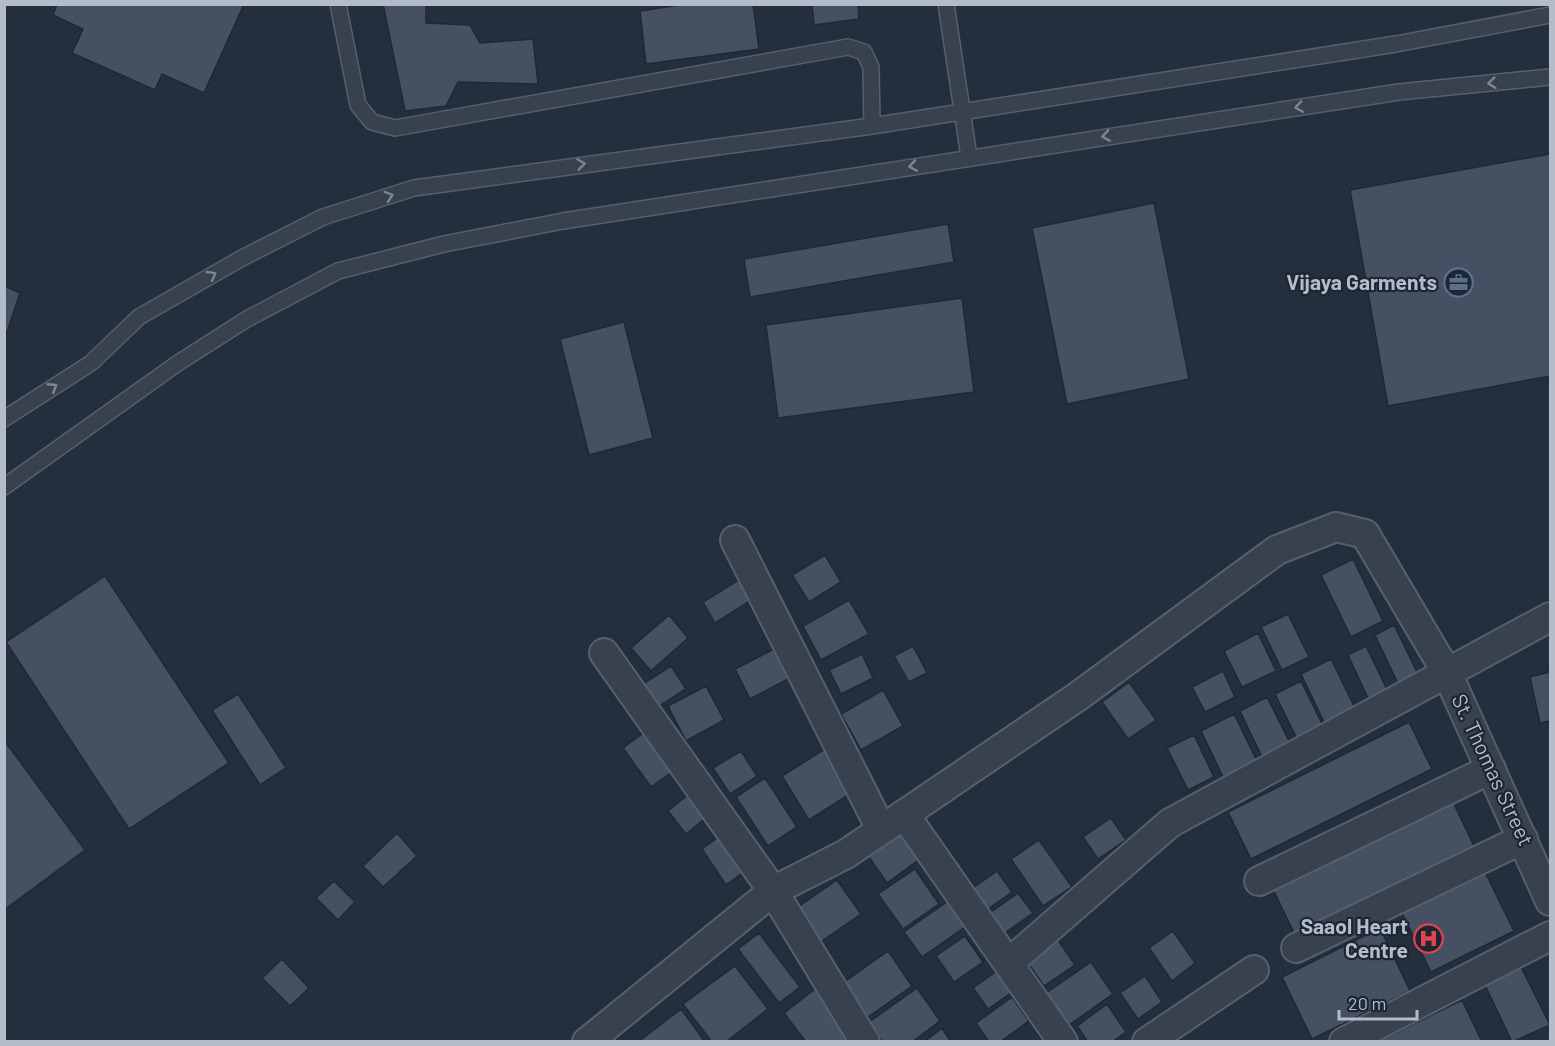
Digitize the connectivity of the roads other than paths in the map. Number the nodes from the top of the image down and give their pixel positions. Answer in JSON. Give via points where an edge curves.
{"nodes":[{"id":1,"x":338,"y":4,"type":"edge"},
{"id":2,"x":946,"y":4,"type":"edge"},
{"id":3,"x":1551,"y":15,"type":"edge"},
{"id":4,"x":1551,"y":77,"type":"edge"},
{"id":5,"x":962,"y":109,"type":"junction"},
{"id":6,"x":872,"y":126,"type":"junction"},
{"id":7,"x":969,"y":157,"type":"junction"},
{"id":8,"x":4,"y":419,"type":"edge"},
{"id":9,"x":4,"y":487,"type":"edge"},
{"id":10,"x":735,"y":540,"type":"dead end"},
{"id":11,"x":1551,"y":617,"type":"edge"},
{"id":12,"x":604,"y":653,"type":"dead end"},
{"id":13,"x":1447,"y":673,"type":"junction"},
{"id":14,"x":1491,"y":769,"type":"junction"},
{"id":15,"x":893,"y":821,"type":"junction"},
{"id":16,"x":1523,"y":839,"type":"junction"},
{"id":17,"x":1259,"y":880,"type":"dead end"},
{"id":18,"x":1548,"y":887,"type":"edge"},
{"id":19,"x":773,"y":891,"type":"junction"},
{"id":20,"x":1551,"y":936,"type":"edge"},
{"id":21,"x":1296,"y":948,"type":"dead end"},
{"id":22,"x":1009,"y":963,"type":"junction"},
{"id":23,"x":1254,"y":970,"type":"dead end"},
{"id":24,"x":587,"y":1041,"type":"edge"},
{"id":25,"x":865,"y":1041,"type":"edge"},
{"id":26,"x":1063,"y":1041,"type":"edge"},
{"id":27,"x":1147,"y":1041,"type":"edge"},
{"id":28,"x":1344,"y":1041,"type":"edge"}],
"edges":[{"from":1,"to":6,"type":"lane","via":[[358,105],[372,122],[395,128],[848,47],[864,52],[871,67]]},
{"from":2,"to":5,"type":"lane"},
{"from":3,"to":5,"type":"lane","via":[[1396,44]]},
{"from":4,"to":7,"type":"lane","one_way":true,"via":[[1399,92]]},
{"from":5,"to":6,"type":"lane"},
{"from":5,"to":7,"type":"lane"},
{"from":8,"to":6,"type":"lane","one_way":true,"via":[[91,363],[138,317],[323,217],[414,188]]},
{"from":7,"to":9,"type":"lane","one_way":true,"via":[[562,221],[444,244],[338,271],[247,319],[178,363]]},
{"from":10,"to":15,"type":"street"},
{"from":11,"to":13,"type":"street"},
{"from":12,"to":19,"type":"street"},
{"from":13,"to":14,"type":"street","name":"St. Thomas Street"},
{"from":13,"to":15,"type":"street","name":"St. Thomas Street","via":[[1365,534],[1336,527],[1277,550],[1077,697]]},
{"from":13,"to":22,"type":"street","via":[[1170,823]]},
{"from":14,"to":16,"type":"street","name":"St. Thomas Street"},
{"from":14,"to":17,"type":"street"},
{"from":15,"to":19,"type":"street","name":"St. Thomas Street","via":[[846,854]]},
{"from":15,"to":22,"type":"street"},
{"from":16,"to":18,"type":"street","name":"St. Thomas Street"},
{"from":16,"to":21,"type":"street"},
{"from":19,"to":24,"type":"street","name":"St. Thomas Street"},
{"from":19,"to":25,"type":"street"},
{"from":20,"to":28,"type":"street"},
{"from":22,"to":26,"type":"street"},
{"from":23,"to":27,"type":"street"}]}
